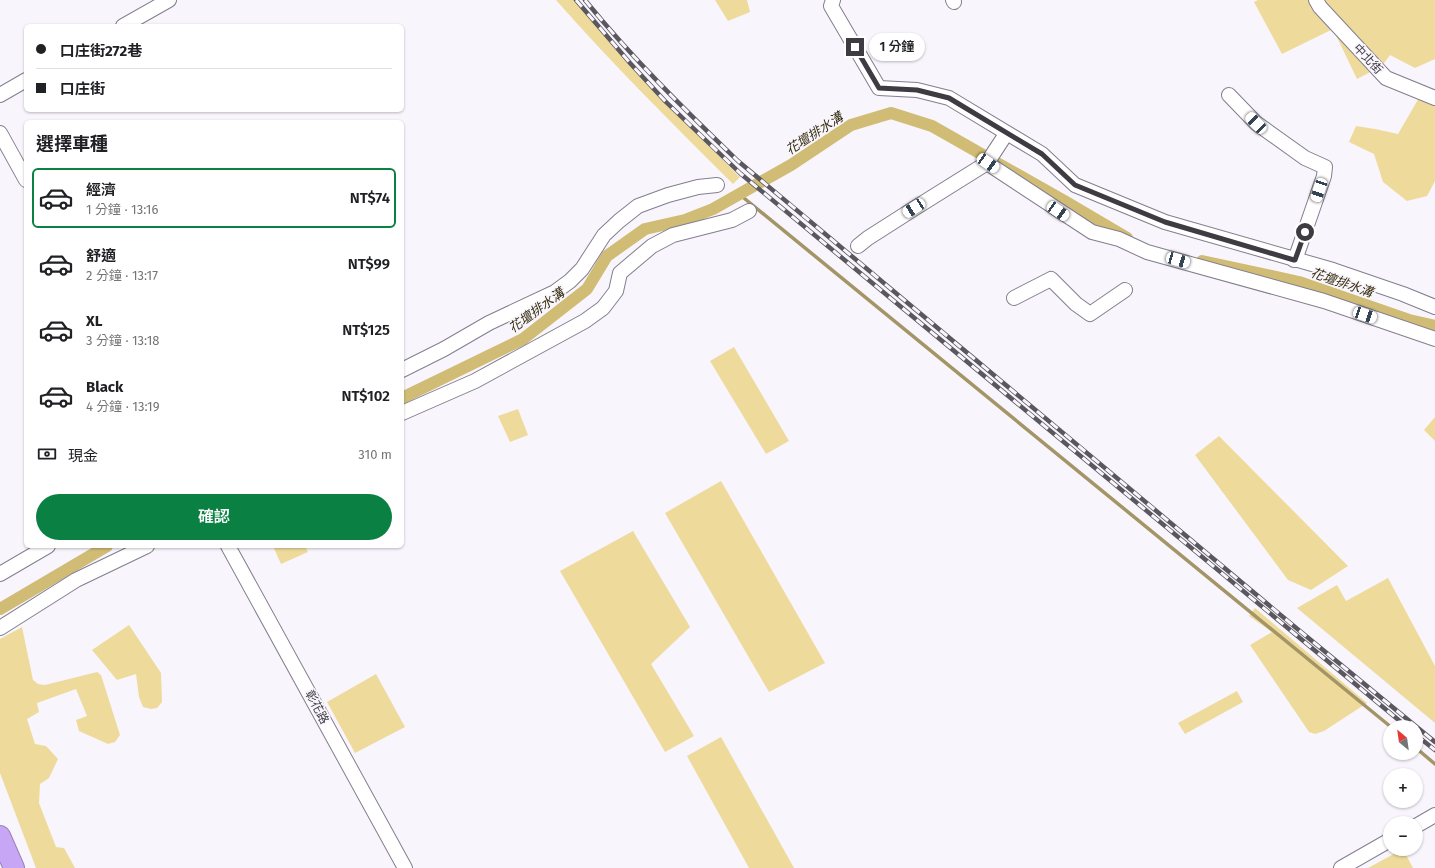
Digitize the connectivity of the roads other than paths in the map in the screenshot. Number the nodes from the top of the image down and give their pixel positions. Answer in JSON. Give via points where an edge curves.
{"nodes":[{"id":1,"x":169,"y":0,"type":"edge"},
{"id":2,"x":833,"y":0,"type":"edge"},
{"id":3,"x":1316,"y":0,"type":"edge"},
{"id":4,"x":127,"y":24,"type":"edge"},
{"id":5,"x":24,"y":81,"type":"edge"},
{"id":6,"x":0,"y":95,"type":"edge"},
{"id":7,"x":1229,"y":95,"type":"dead end"},
{"id":8,"x":1435,"y":98,"type":"edge"},
{"id":9,"x":0,"y":133,"type":"edge"},
{"id":10,"x":1005,"y":137,"type":"junction"},
{"id":11,"x":989,"y":161,"type":"junction"},
{"id":12,"x":24,"y":176,"type":"edge"},
{"id":13,"x":717,"y":185,"type":"dead end"},
{"id":14,"x":749,"y":211,"type":"dead end"},
{"id":15,"x":858,"y":246,"type":"dead end"},
{"id":16,"x":1294,"y":260,"type":"junction"},
{"id":17,"x":1125,"y":290,"type":"dead end"},
{"id":18,"x":1014,"y":298,"type":"dead end"},
{"id":19,"x":1435,"y":307,"type":"edge"},
{"id":20,"x":1435,"y":338,"type":"edge"},
{"id":21,"x":404,"y":369,"type":"edge"},
{"id":22,"x":404,"y":412,"type":"edge"},
{"id":23,"x":45,"y":548,"type":"edge"},
{"id":24,"x":143,"y":548,"type":"edge"},
{"id":25,"x":229,"y":548,"type":"edge"},
{"id":26,"x":0,"y":574,"type":"edge"},
{"id":27,"x":0,"y":628,"type":"edge"},
{"id":28,"x":1435,"y":815,"type":"edge"},
{"id":29,"x":1423,"y":822,"type":"edge"},
{"id":30,"x":0,"y":836,"type":"edge"},
{"id":31,"x":1383,"y":844,"type":"edge"},
{"id":32,"x":14,"y":868,"type":"edge"},
{"id":33,"x":405,"y":868,"type":"edge"},
{"id":34,"x":1341,"y":868,"type":"edge"}],
"edges":[{"from":1,"to":4,"type":"street"},
{"from":2,"to":10,"type":"street","via":[[831,6],[879,88],[917,90],[949,98]]},
{"from":3,"to":8,"type":"street","name":"中北街","via":[[1386,78]]},
{"from":5,"to":6,"type":"street"},
{"from":7,"to":16,"type":"street","via":[[1256,123],[1305,158],[1325,167]]},
{"from":9,"to":12,"type":"street"},
{"from":10,"to":11,"type":"street"},
{"from":10,"to":16,"type":"street","via":[[1042,154],[1075,185],[1165,222]]},
{"from":11,"to":15,"type":"street"},
{"from":11,"to":20,"type":"street","via":[[1092,232],[1119,239],[1147,252],[1324,301]]},
{"from":13,"to":21,"type":"street","via":[[698,187],[638,206],[604,235],[582,269],[570,281],[554,292],[489,323]]},
{"from":14,"to":22,"type":"street","via":[[732,220],[673,235],[652,246],[620,273],[616,291],[602,308],[585,320],[475,381]]},
{"from":16,"to":19,"type":"street","via":[[1404,294]]},
{"from":17,"to":18,"type":"street","via":[[1090,314],[1051,279]]},
{"from":23,"to":26,"type":"street"},
{"from":24,"to":27,"type":"street","via":[[76,580]]},
{"from":25,"to":33,"type":"street","name":"彰花路"},
{"from":28,"to":29,"type":"street"},
{"from":30,"to":32,"type":"highway"},
{"from":31,"to":34,"type":"street"}]}
